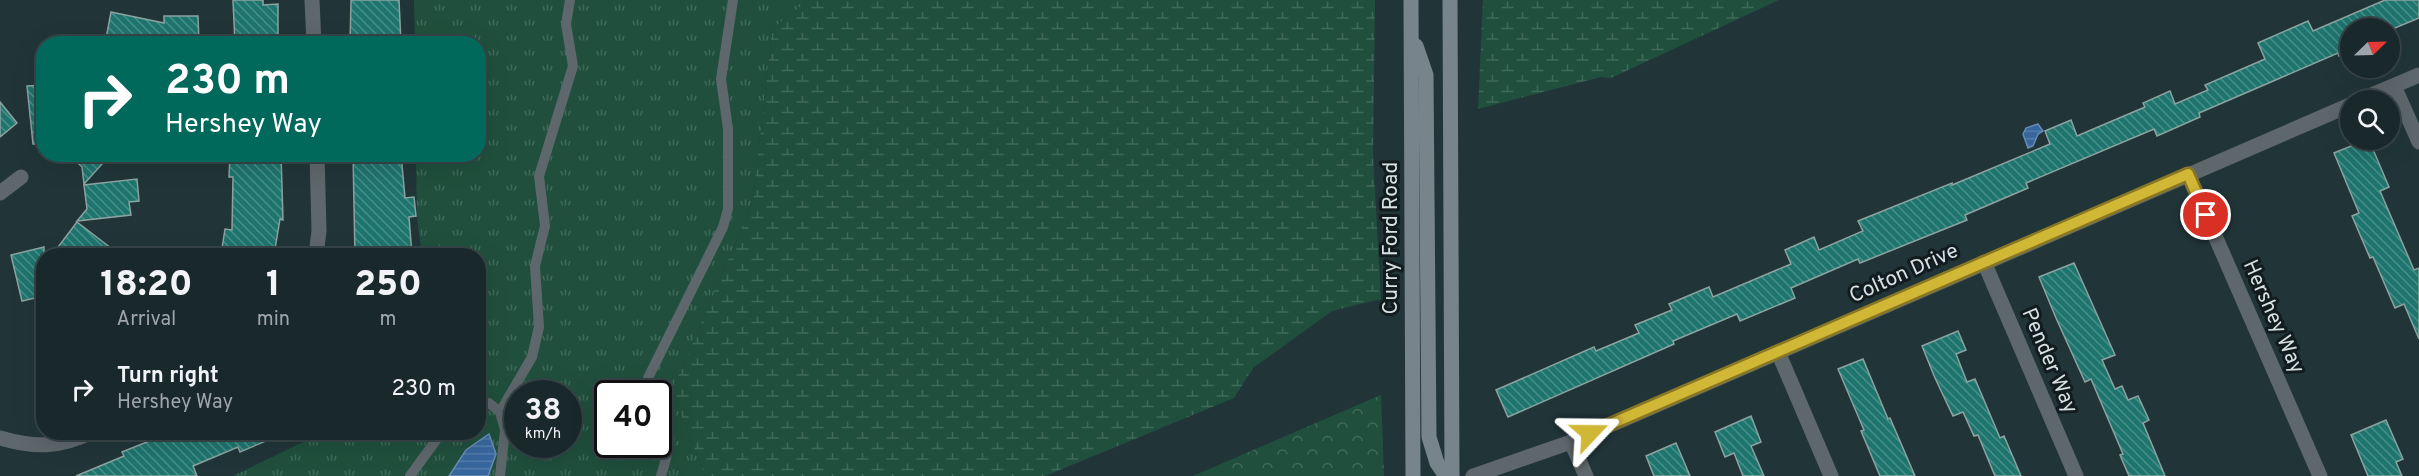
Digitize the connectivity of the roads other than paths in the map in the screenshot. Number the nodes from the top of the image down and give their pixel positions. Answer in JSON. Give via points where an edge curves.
{"nodes":[{"id":1,"x":312,"y":0,"type":"edge"},
{"id":2,"x":570,"y":0,"type":"edge"},
{"id":3,"x":733,"y":0,"type":"edge"},
{"id":4,"x":1411,"y":0,"type":"edge"},
{"id":5,"x":1450,"y":0,"type":"edge"},
{"id":6,"x":1411,"y":32,"type":"junction"},
{"id":7,"x":314,"y":36,"type":"edge"},
{"id":8,"x":2419,"y":75,"type":"edge"},
{"id":9,"x":2394,"y":86,"type":"junction"},
{"id":10,"x":2384,"y":90,"type":"edge"},
{"id":11,"x":2340,"y":109,"type":"edge"},
{"id":12,"x":2419,"y":142,"type":"edge"},
{"id":13,"x":317,"y":162,"type":"edge"},
{"id":14,"x":2188,"y":174,"type":"junction"},
{"id":15,"x":21,"y":177,"type":"dead end"},
{"id":16,"x":0,"y":192,"type":"edge"},
{"id":17,"x":317,"y":248,"type":"edge"},
{"id":18,"x":1984,"y":262,"type":"junction"},
{"id":19,"x":1778,"y":352,"type":"junction"},
{"id":20,"x":648,"y":380,"type":"edge"},
{"id":21,"x":486,"y":403,"type":"edge"},
{"id":22,"x":500,"y":412,"type":"junction"},
{"id":23,"x":0,"y":438,"type":"edge"},
{"id":24,"x":75,"y":440,"type":"edge"},
{"id":25,"x":436,"y":440,"type":"edge"},
{"id":26,"x":1571,"y":441,"type":"junction"},
{"id":27,"x":666,"y":458,"type":"edge"},
{"id":28,"x":410,"y":476,"type":"edge"},
{"id":29,"x":500,"y":476,"type":"edge"},
{"id":30,"x":661,"y":476,"type":"edge"},
{"id":31,"x":1413,"y":476,"type":"edge"},
{"id":32,"x":1446,"y":476,"type":"edge"},
{"id":33,"x":1452,"y":476,"type":"edge"},
{"id":34,"x":1473,"y":476,"type":"edge"},
{"id":35,"x":1586,"y":476,"type":"edge"},
{"id":36,"x":1831,"y":476,"type":"edge"},
{"id":37,"x":2076,"y":476,"type":"edge"},
{"id":38,"x":2320,"y":476,"type":"edge"}],
"edges":[{"from":1,"to":7,"type":"street"},
{"from":2,"to":22,"type":"lane","via":[[566,24],[573,66],[539,176],[545,226],[535,266],[539,327],[532,357]]},
{"from":3,"to":20,"type":"lane","via":[[721,79],[728,129],[728,209],[723,227]]},
{"from":4,"to":6,"type":"main road","name":"Curry Ford Road"},
{"from":5,"to":33,"type":"main road"},
{"from":6,"to":31,"type":"main road","name":"Curry Ford Road"},
{"from":6,"to":32,"type":"main road","via":[[1426,75],[1429,437],[1437,463]]},
{"from":8,"to":9,"type":"street"},
{"from":9,"to":10,"type":"street"},
{"from":9,"to":12,"type":"street"},
{"from":11,"to":14,"type":"street","name":"Colton Drive"},
{"from":13,"to":17,"type":"street"},
{"from":14,"to":18,"type":"street","name":"Colton Drive"},
{"from":14,"to":38,"type":"street","name":"Hershey Way"},
{"from":15,"to":16,"type":"street"},
{"from":18,"to":19,"type":"street","name":"Colton Drive"},
{"from":18,"to":37,"type":"street","name":"Pender Way"},
{"from":19,"to":26,"type":"street","name":"Colton Drive"},
{"from":19,"to":36,"type":"street"},
{"from":21,"to":22,"type":"lane"},
{"from":22,"to":29,"type":"lane","via":[[505,430]]},
{"from":23,"to":24,"type":"street","via":[[42,447]]},
{"from":25,"to":28,"type":"lane"},
{"from":26,"to":34,"type":"street","name":"Colton Drive"},
{"from":26,"to":35,"type":"street"},
{"from":27,"to":30,"type":"lane"}]}
